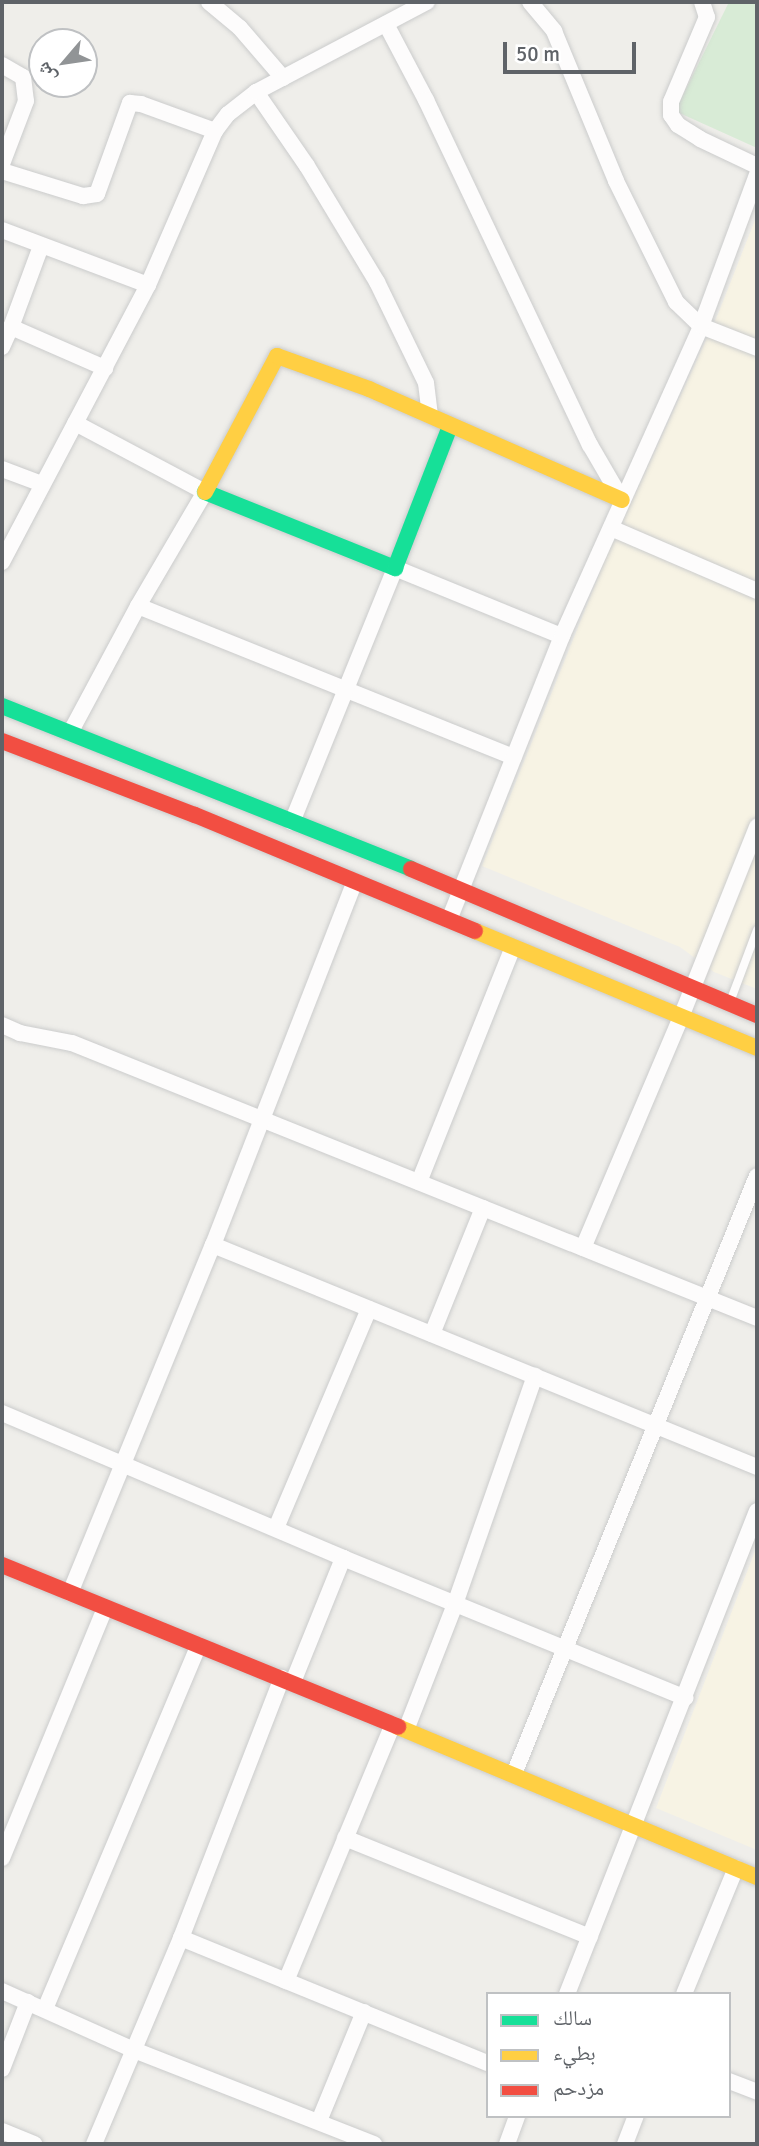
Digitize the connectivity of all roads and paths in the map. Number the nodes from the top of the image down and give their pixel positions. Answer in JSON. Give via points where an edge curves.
{"nodes":[{"id":1,"x":209,"y":2,"type":"edge"},
{"id":2,"x":427,"y":2,"type":"edge"},
{"id":3,"x":530,"y":2,"type":"edge"},
{"id":4,"x":702,"y":2,"type":"edge"},
{"id":5,"x":386,"y":24,"type":"junction"},
{"id":6,"x":2,"y":65,"type":"edge"},
{"id":7,"x":283,"y":78,"type":"junction"},
{"id":8,"x":256,"y":92,"type":"junction"},
{"id":9,"x":215,"y":131,"type":"junction"},
{"id":10,"x":2,"y":164,"type":"edge"},
{"id":11,"x":757,"y":166,"type":"edge"},
{"id":12,"x":2,"y":171,"type":"edge"},
{"id":13,"x":757,"y":175,"type":"edge"},
{"id":14,"x":2,"y":230,"type":"edge"},
{"id":15,"x":41,"y":246,"type":"junction"},
{"id":16,"x":148,"y":285,"type":"junction"},
{"id":17,"x":701,"y":326,"type":"junction"},
{"id":18,"x":11,"y":327,"type":"junction"},
{"id":19,"x":2,"y":347,"type":"edge"},
{"id":20,"x":757,"y":348,"type":"edge"},
{"id":21,"x":105,"y":368,"type":"junction"},
{"id":22,"x":430,"y":414,"type":"junction"},
{"id":23,"x":75,"y":423,"type":"junction"},
{"id":24,"x":450,"y":426,"type":"junction"},
{"id":25,"x":2,"y":469,"type":"edge"},
{"id":26,"x":42,"y":484,"type":"junction"},
{"id":27,"x":205,"y":492,"type":"junction"},
{"id":28,"x":622,"y":500,"type":"junction"},
{"id":29,"x":611,"y":528,"type":"junction"},
{"id":30,"x":2,"y":562,"type":"edge"},
{"id":31,"x":395,"y":568,"type":"junction"},
{"id":32,"x":757,"y":591,"type":"edge"},
{"id":33,"x":138,"y":606,"type":"junction"},
{"id":34,"x":562,"y":636,"type":"junction"},
{"id":35,"x":344,"y":688,"type":"junction"},
{"id":36,"x":2,"y":706,"type":"edge"},
{"id":37,"x":70,"y":733,"type":"junction"},
{"id":38,"x":2,"y":741,"type":"edge"},
{"id":39,"x":514,"y":757,"type":"junction"},
{"id":40,"x":292,"y":822,"type":"junction"},
{"id":41,"x":757,"y":827,"type":"edge"},
{"id":42,"x":354,"y":883,"type":"junction"},
{"id":43,"x":461,"y":888,"type":"junction"},
{"id":44,"x":449,"y":920,"type":"junction"},
{"id":45,"x":757,"y":930,"type":"edge"},
{"id":46,"x":513,"y":947,"type":"junction"},
{"id":47,"x":692,"y":990,"type":"junction"},
{"id":48,"x":729,"y":1004,"type":"junction"},
{"id":49,"x":757,"y":1016,"type":"edge"},
{"id":50,"x":681,"y":1017,"type":"junction"},
{"id":51,"x":2,"y":1025,"type":"edge"},
{"id":52,"x":757,"y":1048,"type":"edge"},
{"id":53,"x":262,"y":1119,"type":"junction"},
{"id":54,"x":757,"y":1176,"type":"edge"},
{"id":55,"x":419,"y":1182,"type":"junction"},
{"id":56,"x":483,"y":1208,"type":"junction"},
{"id":57,"x":213,"y":1245,"type":"junction"},
{"id":58,"x":583,"y":1248,"type":"junction"},
{"id":59,"x":707,"y":1298,"type":"junction"},
{"id":60,"x":369,"y":1309,"type":"junction"},
{"id":61,"x":757,"y":1318,"type":"edge"},
{"id":62,"x":432,"y":1334,"type":"junction"},
{"id":63,"x":535,"y":1376,"type":"junction"},
{"id":64,"x":2,"y":1413,"type":"edge"},
{"id":65,"x":655,"y":1425,"type":"junction"},
{"id":66,"x":124,"y":1464,"type":"junction"},
{"id":67,"x":757,"y":1467,"type":"edge"},
{"id":68,"x":757,"y":1511,"type":"edge"},
{"id":69,"x":276,"y":1528,"type":"junction"},
{"id":70,"x":343,"y":1558,"type":"junction"},
{"id":71,"x":2,"y":1565,"type":"edge"},
{"id":72,"x":71,"y":1592,"type":"junction"},
{"id":73,"x":455,"y":1604,"type":"junction"},
{"id":74,"x":105,"y":1608,"type":"junction"},
{"id":75,"x":199,"y":1645,"type":"junction"},
{"id":76,"x":565,"y":1648,"type":"junction"},
{"id":77,"x":287,"y":1680,"type":"junction"},
{"id":78,"x":686,"y":1698,"type":"junction"},
{"id":79,"x":400,"y":1727,"type":"junction"},
{"id":80,"x":514,"y":1774,"type":"junction"},
{"id":81,"x":634,"y":1825,"type":"junction"},
{"id":82,"x":345,"y":1838,"type":"junction"},
{"id":83,"x":2,"y":1858,"type":"edge"},
{"id":84,"x":736,"y":1868,"type":"junction"},
{"id":85,"x":757,"y":1877,"type":"edge"},
{"id":86,"x":590,"y":1937,"type":"junction"},
{"id":87,"x":181,"y":1938,"type":"junction"},
{"id":88,"x":286,"y":1981,"type":"junction"},
{"id":89,"x":2,"y":1991,"type":"edge"},
{"id":90,"x":568,"y":1992,"type":"edge"},
{"id":91,"x":685,"y":1992,"type":"edge"},
{"id":92,"x":28,"y":2002,"type":"junction"},
{"id":93,"x":45,"y":2010,"type":"junction"},
{"id":94,"x":364,"y":2012,"type":"junction"},
{"id":95,"x":134,"y":2050,"type":"junction"},
{"id":96,"x":486,"y":2062,"type":"edge"},
{"id":97,"x":2,"y":2070,"type":"edge"},
{"id":98,"x":731,"y":2082,"type":"edge"},
{"id":99,"x":757,"y":2092,"type":"edge"},
{"id":100,"x":516,"y":2118,"type":"edge"},
{"id":101,"x":635,"y":2118,"type":"edge"},
{"id":102,"x":319,"y":2121,"type":"junction"},
{"id":103,"x":2,"y":2131,"type":"edge"},
{"id":104,"x":35,"y":2144,"type":"edge"},
{"id":105,"x":94,"y":2144,"type":"edge"},
{"id":106,"x":374,"y":2144,"type":"edge"},
{"id":107,"x":506,"y":2144,"type":"edge"},
{"id":108,"x":625,"y":2144,"type":"edge"}],
"edges":[{"from":1,"to":7,"type":"street","via":[[240,28]]},
{"from":2,"to":5,"type":"street"},
{"from":3,"to":17,"type":"street","via":[[554,31],[616,181],[666,285]]},
{"from":4,"to":11,"type":"street","via":[[706,17],[671,102],[671,115],[700,139]]},
{"from":5,"to":7,"type":"street"},
{"from":5,"to":28,"type":"street","via":[[590,445]]},
{"from":6,"to":10,"type":"street","via":[[23,78],[26,101]]},
{"from":7,"to":8,"type":"street"},
{"from":8,"to":9,"type":"street"},
{"from":8,"to":22,"type":"street","via":[[377,282],[426,383]]},
{"from":9,"to":12,"type":"street","via":[[130,103],[97,194],[83,196]]},
{"from":9,"to":16,"type":"street"},
{"from":13,"to":17,"type":"street"},
{"from":14,"to":15,"type":"street"},
{"from":15,"to":16,"type":"street"},
{"from":15,"to":18,"type":"street"},
{"from":16,"to":21,"type":"street"},
{"from":17,"to":20,"type":"street"},
{"from":17,"to":28,"type":"street"},
{"from":18,"to":19,"type":"street"},
{"from":18,"to":21,"type":"street"},
{"from":21,"to":23,"type":"street"},
{"from":22,"to":24,"type":"street"},
{"from":22,"to":27,"type":"street","via":[[277,356]]},
{"from":23,"to":26,"type":"street"},
{"from":23,"to":27,"type":"street"},
{"from":24,"to":28,"type":"street"},
{"from":24,"to":31,"type":"street"},
{"from":25,"to":26,"type":"street"},
{"from":26,"to":30,"type":"street"},
{"from":27,"to":31,"type":"street"},
{"from":27,"to":33,"type":"street"},
{"from":28,"to":29,"type":"street"},
{"from":29,"to":32,"type":"street"},
{"from":29,"to":34,"type":"street"},
{"from":31,"to":34,"type":"street"},
{"from":31,"to":35,"type":"street"},
{"from":33,"to":35,"type":"street"},
{"from":33,"to":37,"type":"street"},
{"from":34,"to":39,"type":"street"},
{"from":35,"to":39,"type":"street"},
{"from":35,"to":40,"type":"street"},
{"from":36,"to":37,"type":"street"},
{"from":37,"to":40,"type":"street"},
{"from":38,"to":42,"type":"street","via":[[195,815]]},
{"from":39,"to":43,"type":"street"},
{"from":40,"to":43,"type":"street"},
{"from":41,"to":47,"type":"street"},
{"from":42,"to":44,"type":"street"},
{"from":42,"to":53,"type":"street"},
{"from":43,"to":44,"type":"street"},
{"from":43,"to":47,"type":"street"},
{"from":44,"to":46,"type":"street"},
{"from":45,"to":48,"type":"lane"},
{"from":46,"to":50,"type":"street"},
{"from":46,"to":55,"type":"street"},
{"from":47,"to":48,"type":"street"},
{"from":47,"to":50,"type":"street"},
{"from":48,"to":49,"type":"street"},
{"from":50,"to":52,"type":"street"},
{"from":50,"to":58,"type":"street"},
{"from":51,"to":53,"type":"street","via":[[72,1043]]},
{"from":53,"to":55,"type":"street"},
{"from":53,"to":57,"type":"street"},
{"from":54,"to":59,"type":"street"},
{"from":55,"to":56,"type":"street"},
{"from":56,"to":58,"type":"street"},
{"from":56,"to":62,"type":"street"},
{"from":57,"to":60,"type":"street"},
{"from":57,"to":66,"type":"street"},
{"from":58,"to":59,"type":"street"},
{"from":59,"to":61,"type":"street"},
{"from":59,"to":65,"type":"street"},
{"from":60,"to":62,"type":"street"},
{"from":60,"to":69,"type":"street"},
{"from":62,"to":63,"type":"street"},
{"from":63,"to":65,"type":"street"},
{"from":63,"to":73,"type":"street"},
{"from":64,"to":66,"type":"street"},
{"from":65,"to":67,"type":"street"},
{"from":65,"to":76,"type":"street"},
{"from":66,"to":69,"type":"street"},
{"from":66,"to":72,"type":"street"},
{"from":68,"to":78,"type":"street"},
{"from":69,"to":70,"type":"street"},
{"from":70,"to":73,"type":"street"},
{"from":70,"to":77,"type":"street"},
{"from":71,"to":72,"type":"street"},
{"from":72,"to":74,"type":"street"},
{"from":73,"to":76,"type":"street"},
{"from":73,"to":79,"type":"street"},
{"from":74,"to":75,"type":"street"},
{"from":74,"to":83,"type":"street"},
{"from":75,"to":77,"type":"street"},
{"from":75,"to":93,"type":"street"},
{"from":76,"to":78,"type":"street"},
{"from":76,"to":80,"type":"street"},
{"from":77,"to":79,"type":"street"},
{"from":77,"to":87,"type":"street"},
{"from":78,"to":81,"type":"street"},
{"from":79,"to":80,"type":"street"},
{"from":79,"to":82,"type":"street"},
{"from":80,"to":81,"type":"street"},
{"from":81,"to":84,"type":"street"},
{"from":81,"to":86,"type":"street"},
{"from":82,"to":86,"type":"street"},
{"from":82,"to":88,"type":"street"},
{"from":84,"to":85,"type":"street"},
{"from":84,"to":91,"type":"street"},
{"from":86,"to":90,"type":"street"},
{"from":87,"to":88,"type":"street"},
{"from":87,"to":95,"type":"street"},
{"from":88,"to":94,"type":"street"},
{"from":89,"to":92,"type":"street"},
{"from":92,"to":93,"type":"street"},
{"from":92,"to":97,"type":"street"},
{"from":93,"to":95,"type":"street"},
{"from":94,"to":96,"type":"street"},
{"from":94,"to":102,"type":"street"},
{"from":95,"to":102,"type":"street"},
{"from":95,"to":105,"type":"street"},
{"from":98,"to":99,"type":"street"},
{"from":100,"to":107,"type":"street"},
{"from":101,"to":108,"type":"street"},
{"from":102,"to":106,"type":"street"},
{"from":103,"to":104,"type":"street"}]}
